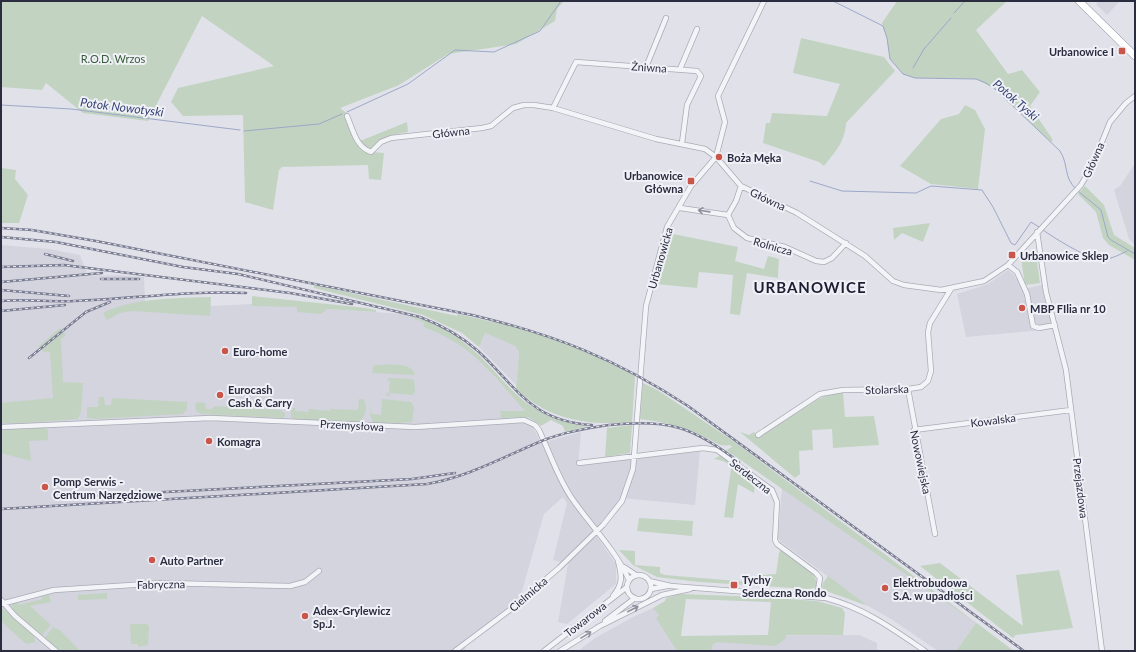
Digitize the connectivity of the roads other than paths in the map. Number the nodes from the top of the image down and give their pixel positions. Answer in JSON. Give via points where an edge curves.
{"nodes":[{"id":1,"x":764,"y":1,"type":"edge"},
{"id":2,"x":1079,"y":1,"type":"edge"},
{"id":3,"x":666,"y":18,"type":"dead end"},
{"id":4,"x":697,"y":29,"type":"dead end"},
{"id":5,"x":1118,"y":38,"type":"junction"},
{"id":6,"x":1135,"y":50,"type":"edge"},
{"id":7,"x":1135,"y":56,"type":"edge"},
{"id":8,"x":646,"y":67,"type":"junction"},
{"id":9,"x":680,"y":70,"type":"junction"},
{"id":10,"x":1135,"y":96,"type":"edge"},
{"id":11,"x":553,"y":108,"type":"junction"},
{"id":12,"x":347,"y":116,"type":"dead end"},
{"id":13,"x":682,"y":143,"type":"junction"},
{"id":14,"x":716,"y":157,"type":"junction"},
{"id":15,"x":741,"y":186,"type":"junction"},
{"id":16,"x":680,"y":208,"type":"junction"},
{"id":17,"x":728,"y":215,"type":"junction"},
{"id":18,"x":1037,"y":232,"type":"junction"},
{"id":19,"x":846,"y":243,"type":"junction"},
{"id":20,"x":1008,"y":264,"type":"junction"},
{"id":21,"x":950,"y":289,"type":"junction"},
{"id":22,"x":1055,"y":325,"type":"junction"},
{"id":23,"x":908,"y":389,"type":"junction"},
{"id":24,"x":1071,"y":410,"type":"junction"},
{"id":25,"x":1,"y":427,"type":"edge"},
{"id":26,"x":914,"y":430,"type":"junction"},
{"id":27,"x":758,"y":435,"type":"dead end"},
{"id":28,"x":633,"y":456,"type":"junction"},
{"id":29,"x":579,"y":463,"type":"dead end"},
{"id":30,"x":597,"y":531,"type":"junction"},
{"id":31,"x":935,"y":534,"type":"dead end"},
{"id":32,"x":617,"y":558,"type":"junction"},
{"id":33,"x":623,"y":566,"type":"junction"},
{"id":34,"x":319,"y":571,"type":"dead end"},
{"id":35,"x":636,"y":575,"type":"junction"},
{"id":36,"x":629,"y":580,"type":"junction"},
{"id":37,"x":649,"y":581,"type":"junction"},
{"id":38,"x":671,"y":586,"type":"junction"},
{"id":39,"x":627,"y":587,"type":"junction"},
{"id":40,"x":704,"y":588,"type":"junction"},
{"id":41,"x":651,"y":589,"type":"junction"},
{"id":42,"x":817,"y":597,"type":"junction"},
{"id":43,"x":635,"y":598,"type":"junction"},
{"id":44,"x":611,"y":599,"type":"junction"},
{"id":45,"x":2,"y":602,"type":"edge"},
{"id":46,"x":598,"y":627,"type":"junction"},
{"id":47,"x":56,"y":651,"type":"edge"},
{"id":48,"x":455,"y":651,"type":"edge"},
{"id":49,"x":544,"y":651,"type":"edge"},
{"id":50,"x":560,"y":651,"type":"edge"},
{"id":51,"x":924,"y":651,"type":"edge"},
{"id":52,"x":1102,"y":651,"type":"edge"}],
"edges":[{"from":1,"to":14,"type":"street","name":"Urbanowicka","via":[[718,96],[725,122]]},
{"from":2,"to":5,"type":"highway"},
{"from":3,"to":8,"type":"street"},
{"from":4,"to":9,"type":"street"},
{"from":5,"to":6,"type":"highway"},
{"from":5,"to":7,"type":"highway"},
{"from":8,"to":9,"type":"street","name":"Żniwna"},
{"from":8,"to":11,"type":"street","name":"Żniwna","via":[[576,62]]},
{"from":9,"to":13,"type":"street","name":"Żniwna","via":[[697,71],[701,76],[687,105]]},
{"from":10,"to":18,"type":"street","name":"Główna","via":[[1108,125],[1093,164],[1081,184]]},
{"from":11,"to":12,"type":"street","name":"Główna","via":[[524,105],[513,108],[491,126],[391,138],[381,142],[371,152],[359,144]]},
{"from":11,"to":13,"type":"street","name":"Główna","via":[[656,139]]},
{"from":13,"to":14,"type":"street","name":"Główna","via":[[705,149]]},
{"from":14,"to":15,"type":"street","name":"Główna"},
{"from":14,"to":16,"type":"street","name":"Urbanowicka","via":[[691,186]]},
{"from":15,"to":17,"type":"street"},
{"from":15,"to":19,"type":"street","name":"Główna","via":[[797,213]]},
{"from":17,"to":16,"type":"street","one_way":true},
{"from":16,"to":28,"type":"street","name":"Urbanowicka","via":[[665,232],[646,306]]},
{"from":17,"to":19,"type":"street","name":"Rolnicza","via":[[734,228],[747,238],[785,247],[816,261],[824,262],[832,258]]},
{"from":18,"to":20,"type":"street","name":"Główna"},
{"from":18,"to":22,"type":"street","name":"Przejazdowa","via":[[1046,292]]},
{"from":19,"to":21,"type":"street","name":"Główna","via":[[897,283],[932,289]]},
{"from":20,"to":21,"type":"street","name":"Główna","via":[[984,281]]},
{"from":20,"to":22,"type":"street","via":[[1018,272],[1029,299],[1033,326],[1039,328]]},
{"from":21,"to":23,"type":"street","name":"Stolarska","via":[[930,323],[928,332],[931,371],[928,381],[921,387]]},
{"from":22,"to":24,"type":"street","name":"Przejazdowa","via":[[1066,370]]},
{"from":23,"to":26,"type":"street","name":"Nowowiejska"},
{"from":23,"to":27,"type":"street","name":"Stolarska","via":[[843,390],[820,394]]},
{"from":24,"to":26,"type":"street","name":"Kowalska"},
{"from":24,"to":52,"type":"street","name":"Przejazdowa"},
{"from":25,"to":30,"type":"street","name":"Przemysłowa","via":[[211,418],[415,427],[524,420],[539,430],[562,483]]},
{"from":26,"to":31,"type":"street","name":"Nowowiejska"},
{"from":28,"to":29,"type":"street","name":"Serdeczna"},
{"from":28,"to":30,"type":"street","name":"Urbanowicka","via":[[632,474],[622,501]]},
{"from":28,"to":42,"type":"street","name":"Serdeczna","via":[[711,448],[772,490],[777,502],[775,540],[820,578]]},
{"from":30,"to":32,"type":"street","name":"Przemysłowa"},
{"from":30,"to":48,"type":"street","name":"Cielmicka","via":[[521,601]]},
{"from":32,"to":33,"type":"street","name":"Przemysłowa"},
{"from":32,"to":44,"type":"street","via":[[622,580],[621,586]]},
{"from":33,"to":35,"type":"street","name":"Przemysłowa"},
{"from":33,"to":36,"type":"street","name":"Przemysłowa"},
{"from":34,"to":45,"type":"street","name":"Fabryczna","via":[[305,582],[290,586],[163,582],[65,589]]},
{"from":35,"to":36,"type":"street"},
{"from":35,"to":37,"type":"street","via":[[642,575]]},
{"from":36,"to":39,"type":"street"},
{"from":37,"to":38,"type":"street"},
{"from":37,"to":41,"type":"street"},
{"from":38,"to":40,"type":"street"},
{"from":38,"to":41,"type":"street"},
{"from":39,"to":43,"type":"street"},
{"from":39,"to":44,"type":"street","name":"Towarowa"},
{"from":40,"to":42,"type":"street"},
{"from":46,"to":40,"type":"street","one_way":true,"via":[[662,595]]},
{"from":41,"to":43,"type":"street","via":[[645,597]]},
{"from":42,"to":51,"type":"street","via":[[841,602],[874,616]]},
{"from":43,"to":46,"type":"street","name":"Towarowa"},
{"from":44,"to":49,"type":"street","name":"Towarowa"},
{"from":45,"to":47,"type":"street"},
{"from":50,"to":46,"type":"street","name":"Towarowa","one_way":true}]}
